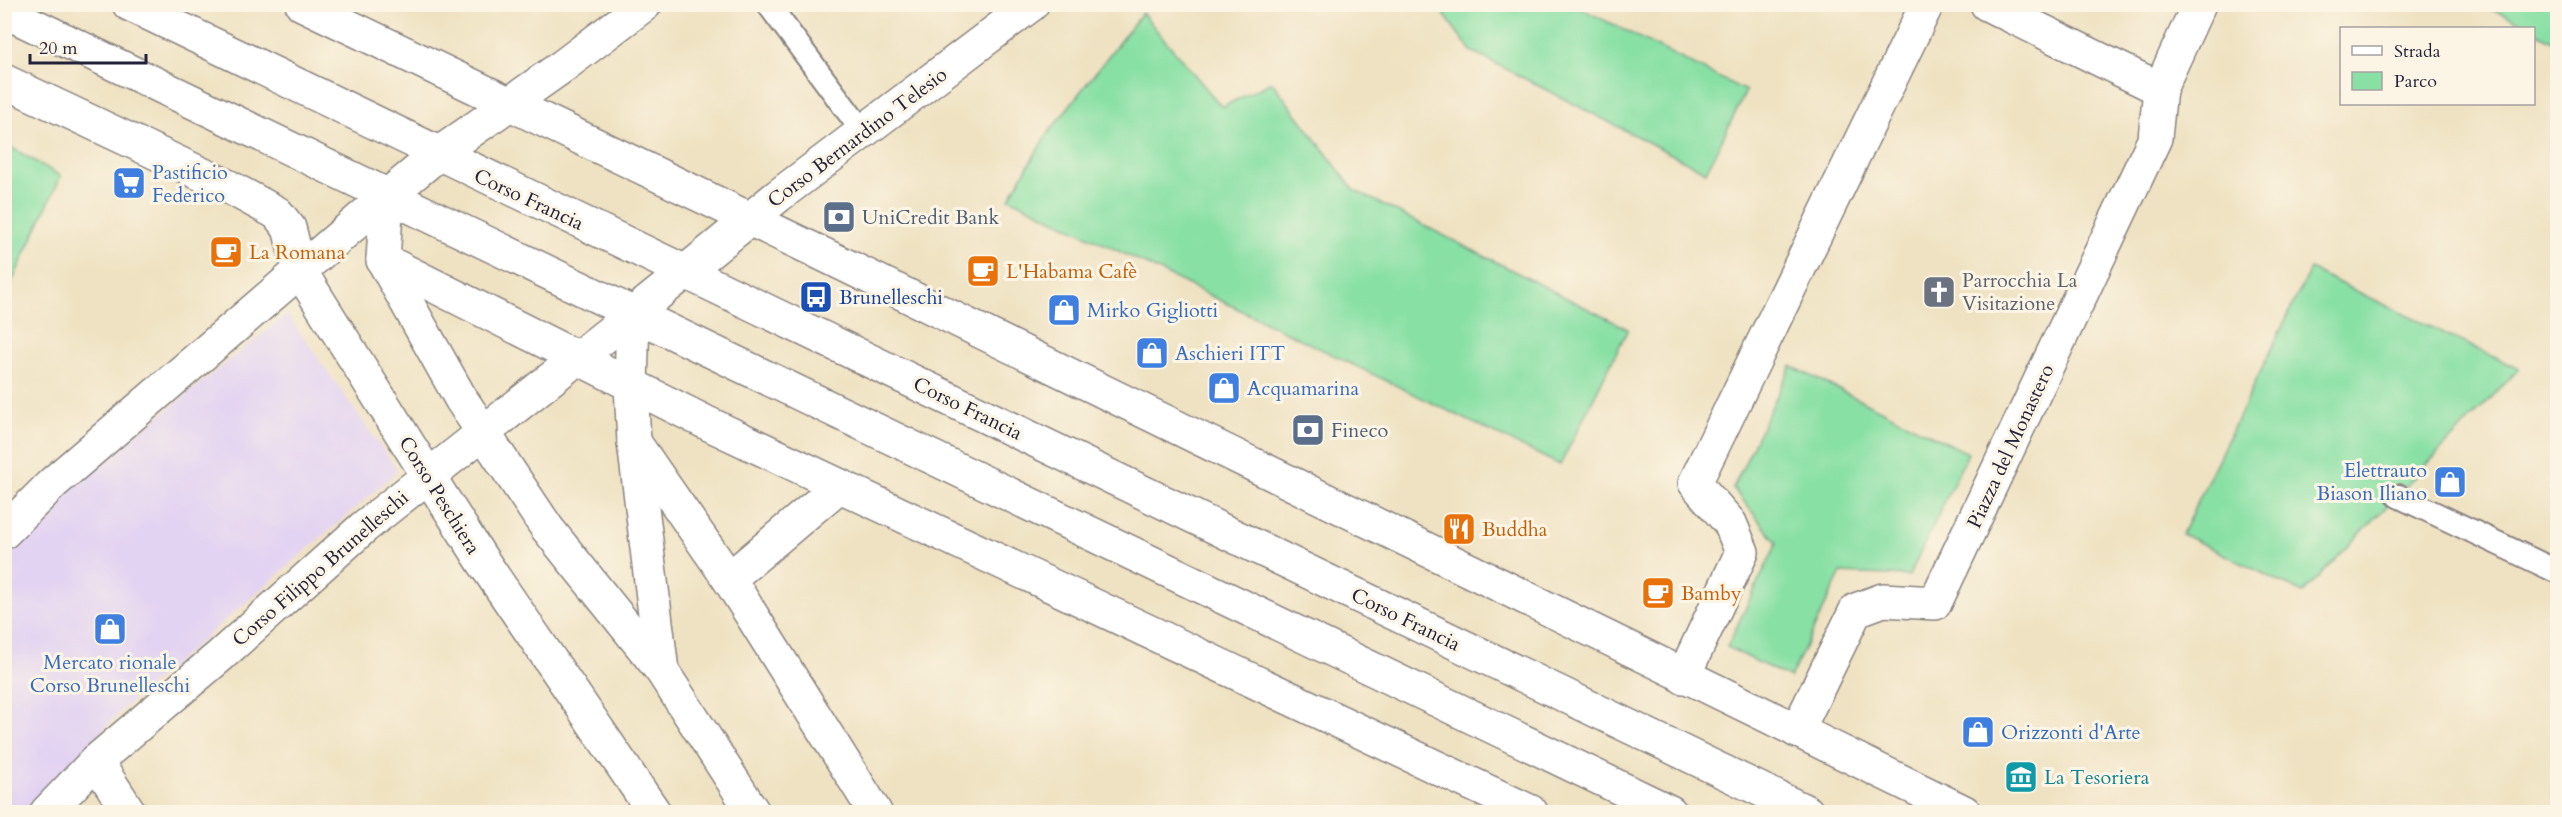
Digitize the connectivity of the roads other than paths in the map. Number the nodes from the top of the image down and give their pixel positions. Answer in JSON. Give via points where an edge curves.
{"nodes":[{"id":1,"x":129,"y":4,"type":"edge"},
{"id":2,"x":302,"y":4,"type":"edge"},
{"id":3,"x":645,"y":4,"type":"edge"},
{"id":4,"x":768,"y":4,"type":"edge"},
{"id":5,"x":1032,"y":4,"type":"edge"},
{"id":6,"x":1927,"y":4,"type":"edge"},
{"id":7,"x":1987,"y":4,"type":"edge"},
{"id":8,"x":2199,"y":4,"type":"edge"},
{"id":9,"x":4,"y":11,"type":"edge"},
{"id":10,"x":4,"y":81,"type":"edge"},
{"id":11,"x":2160,"y":89,"type":"junction"},
{"id":12,"x":510,"y":102,"type":"junction"},
{"id":13,"x":863,"y":132,"type":"junction"},
{"id":14,"x":437,"y":155,"type":"junction"},
{"id":15,"x":387,"y":196,"type":"junction"},
{"id":16,"x":750,"y":219,"type":"junction"},
{"id":17,"x":383,"y":260,"type":"junction"},
{"id":18,"x":300,"y":271,"type":"junction"},
{"id":19,"x":685,"y":272,"type":"junction"},
{"id":20,"x":633,"y":314,"type":"junction"},
{"id":21,"x":575,"y":358,"type":"junction"},
{"id":22,"x":631,"y":386,"type":"junction"},
{"id":23,"x":484,"y":432,"type":"junction"},
{"id":24,"x":634,"y":442,"type":"junction"},
{"id":25,"x":428,"y":476,"type":"junction"},
{"id":26,"x":839,"y":486,"type":"junction"},
{"id":27,"x":2398,"y":496,"type":"dead end"},
{"id":28,"x":4,"y":532,"type":"edge"},
{"id":29,"x":2558,"y":572,"type":"edge"},
{"id":30,"x":729,"y":579,"type":"junction"},
{"id":31,"x":662,"y":671,"type":"junction"},
{"id":32,"x":1683,"y":677,"type":"junction"},
{"id":33,"x":1797,"y":731,"type":"junction"},
{"id":34,"x":96,"y":761,"type":"junction"},
{"id":35,"x":47,"y":813,"type":"edge"},
{"id":36,"x":129,"y":813,"type":"edge"},
{"id":37,"x":654,"y":813,"type":"edge"},
{"id":38,"x":753,"y":813,"type":"edge"},
{"id":39,"x":875,"y":813,"type":"edge"},
{"id":40,"x":1531,"y":813,"type":"edge"},
{"id":41,"x":1670,"y":813,"type":"edge"},
{"id":42,"x":1807,"y":813,"type":"edge"},
{"id":43,"x":1964,"y":813,"type":"edge"}],
"edges":[{"from":1,"to":14,"type":"street","name":"Corso Francia"},
{"from":2,"to":12,"type":"street"},
{"from":3,"to":12,"type":"street"},
{"from":4,"to":13,"type":"lane"},
{"from":5,"to":13,"type":"street","name":"Corso Bernardino Telesio"},
{"from":6,"to":32,"type":"street","via":[[1695,483],[1730,523],[1742,552]]},
{"from":7,"to":11,"type":"street"},
{"from":8,"to":11,"type":"street","name":"Piazza del Monastero"},
{"from":9,"to":15,"type":"street"},
{"from":10,"to":18,"type":"street","name":"Corso Peschiera","via":[[277,213],[289,228]]},
{"from":11,"to":33,"type":"street","name":"Piazza del Monastero","via":[[2155,138],[1935,603],[1883,600],[1856,610]]},
{"from":12,"to":14,"type":"street"},
{"from":12,"to":16,"type":"street"},
{"from":13,"to":16,"type":"street","name":"Corso Bernardino Telesio"},
{"from":14,"to":15,"type":"street"},
{"from":14,"to":19,"type":"street","name":"Corso Francia"},
{"from":15,"to":17,"type":"street"},
{"from":15,"to":18,"type":"street"},
{"from":15,"to":20,"type":"street"},
{"from":16,"to":19,"type":"street","name":"Corso Bernardino Telesio"},
{"from":16,"to":32,"type":"street"},
{"from":17,"to":21,"type":"street"},
{"from":17,"to":23,"type":"street","via":[[461,399]]},
{"from":18,"to":25,"type":"street","name":"Corso Peschiera"},
{"from":18,"to":28,"type":"street","via":[[53,483]]},
{"from":19,"to":20,"type":"street"},
{"from":19,"to":42,"type":"street","name":"Corso Francia"},
{"from":20,"to":21,"type":"street","name":"Corso Filippo Brunelleschi"},
{"from":20,"to":22,"type":"street"},
{"from":20,"to":41,"type":"street"},
{"from":21,"to":22,"type":"street"},
{"from":21,"to":23,"type":"street","name":"Corso Filippo Brunelleschi"},
{"from":22,"to":24,"type":"street"},
{"from":22,"to":26,"type":"street"},
{"from":23,"to":25,"type":"street","name":"Corso Filippo Brunelleschi"},
{"from":23,"to":31,"type":"street","via":[[547,528]]},
{"from":24,"to":30,"type":"street"},
{"from":24,"to":31,"type":"street"},
{"from":25,"to":34,"type":"street","name":"Corso Filippo Brunelleschi"},
{"from":25,"to":37,"type":"street","name":"Corso Peschiera"},
{"from":26,"to":30,"type":"street"},
{"from":26,"to":40,"type":"street"},
{"from":27,"to":29,"type":"lane"},
{"from":30,"to":39,"type":"street"},
{"from":31,"to":38,"type":"street"},
{"from":32,"to":33,"type":"street"},
{"from":33,"to":43,"type":"street"},
{"from":34,"to":35,"type":"street","name":"Corso Filippo Brunelleschi"},
{"from":34,"to":36,"type":"street"}]}
